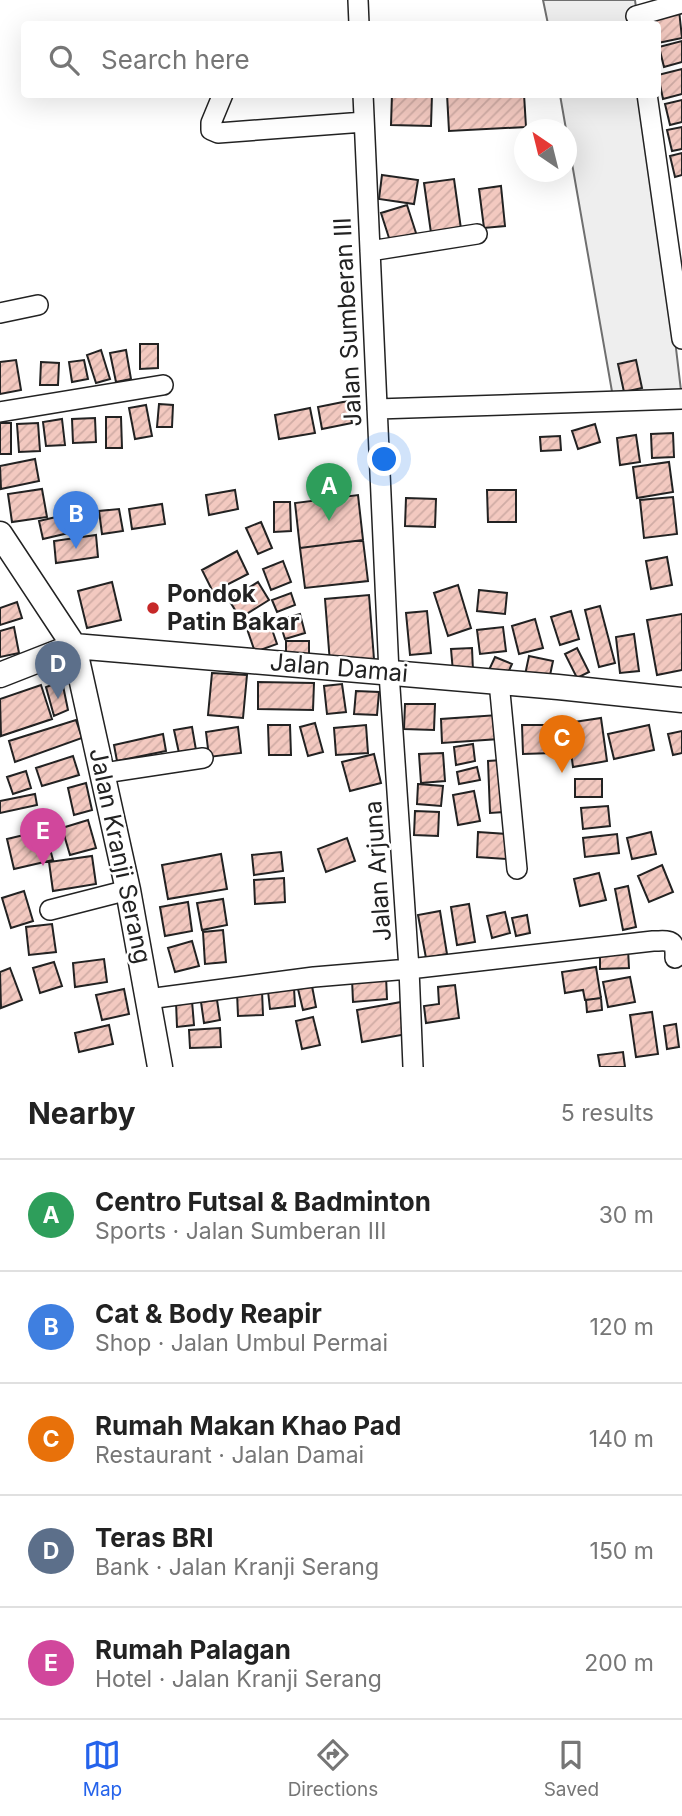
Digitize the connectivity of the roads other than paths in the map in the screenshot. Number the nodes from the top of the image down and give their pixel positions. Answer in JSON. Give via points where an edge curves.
{"nodes":[{"id":1,"x":358,"y":0,"type":"edge"},
{"id":2,"x":682,"y":3,"type":"edge"},
{"id":3,"x":636,"y":13,"type":"edge"},
{"id":4,"x":359,"y":21,"type":"edge"},
{"id":5,"x":221,"y":98,"type":"edge"},
{"id":6,"x":363,"y":98,"type":"edge"},
{"id":7,"x":648,"y":98,"type":"edge"},
{"id":8,"x":364,"y":122,"type":"junction"},
{"id":9,"x":477,"y":234,"type":"dead end"},
{"id":10,"x":370,"y":251,"type":"junction"},
{"id":11,"x":38,"y":305,"type":"dead end"},
{"id":12,"x":0,"y":313,"type":"edge"},
{"id":13,"x":682,"y":339,"type":"edge"},
{"id":14,"x":163,"y":386,"type":"dead end"},
{"id":15,"x":682,"y":399,"type":"edge"},
{"id":16,"x":377,"y":410,"type":"junction"},
{"id":17,"x":0,"y":412,"type":"edge"},
{"id":18,"x":0,"y":534,"type":"edge"},
{"id":19,"x":74,"y":646,"type":"junction"},
{"id":20,"x":389,"y":673,"type":"junction"},
{"id":21,"x":0,"y":675,"type":"edge"},
{"id":22,"x":499,"y":682,"type":"junction"},
{"id":23,"x":682,"y":700,"type":"edge"},
{"id":24,"x":203,"y":758,"type":"dead end"},
{"id":25,"x":104,"y":773,"type":"junction"},
{"id":26,"x":517,"y":869,"type":"dead end"},
{"id":27,"x":128,"y":890,"type":"junction"},
{"id":28,"x":50,"y":910,"type":"dead end"},
{"id":29,"x":675,"y":958,"type":"dead end"},
{"id":30,"x":409,"y":969,"type":"junction"},
{"id":31,"x":148,"y":999,"type":"junction"},
{"id":32,"x":160,"y":1067,"type":"edge"},
{"id":33,"x":413,"y":1067,"type":"edge"}],
"edges":[{"from":1,"to":4,"type":"street"},
{"from":2,"to":3,"type":"street"},
{"from":5,"to":8,"type":"street","via":[[211,123],[211,130],[218,133]]},
{"from":6,"to":8,"type":"street","name":"Jalan Sumberan III"},
{"from":7,"to":13,"type":"street"},
{"from":8,"to":10,"type":"street","name":"Jalan Sumberan III"},
{"from":9,"to":10,"type":"street"},
{"from":10,"to":16,"type":"street","name":"Jalan Sumberan III"},
{"from":11,"to":12,"type":"street"},
{"from":14,"to":17,"type":"street"},
{"from":15,"to":16,"type":"street"},
{"from":16,"to":20,"type":"street","name":"Jalan Sumberan III"},
{"from":18,"to":19,"type":"main road"},
{"from":19,"to":20,"type":"main road","name":"Jalan Damai"},
{"from":19,"to":21,"type":"main road","name":"Jalan Damai"},
{"from":19,"to":25,"type":"main road","name":"Jalan Kranji Serang"},
{"from":20,"to":22,"type":"main road","name":"Jalan Damai"},
{"from":20,"to":30,"type":"street","name":"Jalan Arjuna"},
{"from":22,"to":23,"type":"main road","name":"Jalan Damai"},
{"from":22,"to":26,"type":"street"},
{"from":24,"to":25,"type":"street"},
{"from":25,"to":27,"type":"main road","name":"Jalan Kranji Serang"},
{"from":27,"to":28,"type":"street"},
{"from":27,"to":31,"type":"main road","name":"Jalan Kranji Serang"},
{"from":29,"to":30,"type":"street","via":[[673,944],[653,941]]},
{"from":30,"to":31,"type":"street","via":[[314,976]]},
{"from":30,"to":33,"type":"street","name":"Jalan Arjuna"},
{"from":31,"to":32,"type":"main road","name":"Jalan Kranji Serang"}]}
